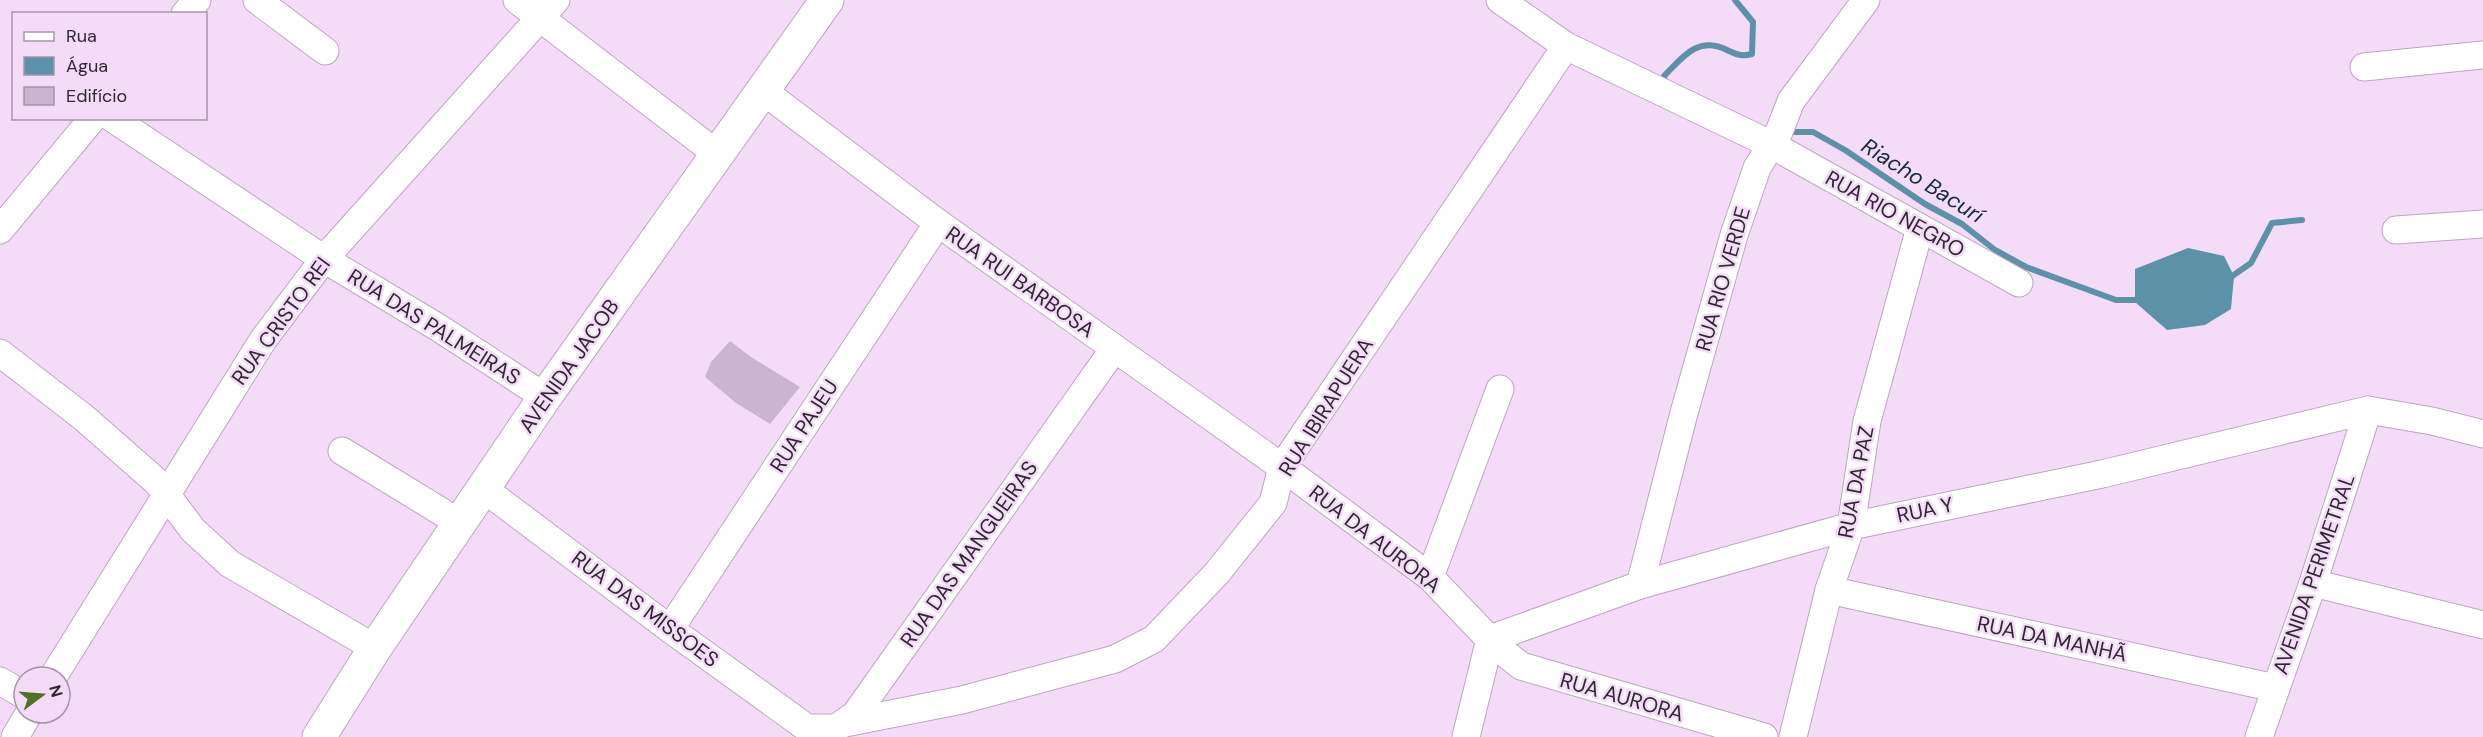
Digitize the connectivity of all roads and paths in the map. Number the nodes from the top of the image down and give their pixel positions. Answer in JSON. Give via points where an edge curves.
{"nodes":[{"id":1,"x":197,"y":0,"type":"edge"},
{"id":2,"x":257,"y":0,"type":"edge"},
{"id":3,"x":517,"y":0,"type":"edge"},
{"id":4,"x":827,"y":0,"type":"edge"},
{"id":5,"x":1500,"y":0,"type":"edge"},
{"id":6,"x":1866,"y":0,"type":"edge"},
{"id":7,"x":548,"y":9,"type":"edge"},
{"id":8,"x":187,"y":12,"type":"edge"},
{"id":9,"x":1566,"y":46,"type":"junction"},
{"id":10,"x":325,"y":51,"type":"dead end"},
{"id":11,"x":2483,"y":55,"type":"edge"},
{"id":12,"x":2364,"y":68,"type":"dead end"},
{"id":13,"x":762,"y":90,"type":"junction"},
{"id":14,"x":91,"y":120,"type":"edge"},
{"id":15,"x":115,"y":120,"type":"edge"},
{"id":16,"x":1772,"y":145,"type":"junction"},
{"id":17,"x":717,"y":154,"type":"junction"},
{"id":18,"x":938,"y":223,"type":"junction"},
{"id":19,"x":2483,"y":224,"type":"edge"},
{"id":20,"x":1920,"y":228,"type":"junction"},
{"id":21,"x":0,"y":230,"type":"edge"},
{"id":22,"x":2396,"y":230,"type":"dead end"},
{"id":23,"x":324,"y":259,"type":"junction"},
{"id":24,"x":2019,"y":283,"type":"dead end"},
{"id":25,"x":1114,"y":349,"type":"junction"},
{"id":26,"x":0,"y":353,"type":"edge"},
{"id":27,"x":1500,"y":389,"type":"dead end"},
{"id":28,"x":545,"y":397,"type":"junction"},
{"id":29,"x":2368,"y":411,"type":"junction"},
{"id":30,"x":2483,"y":435,"type":"edge"},
{"id":31,"x":342,"y":452,"type":"dead end"},
{"id":32,"x":1282,"y":467,"type":"junction"},
{"id":33,"x":484,"y":489,"type":"junction"},
{"id":34,"x":167,"y":494,"type":"junction"},
{"id":35,"x":460,"y":523,"type":"junction"},
{"id":36,"x":1851,"y":526,"type":"junction"},
{"id":37,"x":1430,"y":577,"type":"junction"},
{"id":38,"x":2313,"y":583,"type":"junction"},
{"id":39,"x":1640,"y":585,"type":"junction"},
{"id":40,"x":1829,"y":590,"type":"junction"},
{"id":41,"x":2483,"y":625,"type":"edge"},
{"id":42,"x":670,"y":629,"type":"junction"},
{"id":43,"x":1490,"y":639,"type":"junction"},
{"id":44,"x":375,"y":648,"type":"junction"},
{"id":45,"x":60,"y":665,"type":"edge"},
{"id":46,"x":2275,"y":688,"type":"junction"},
{"id":47,"x":845,"y":723,"type":"junction"},
{"id":48,"x":319,"y":737,"type":"edge"},
{"id":49,"x":1466,"y":737,"type":"edge"},
{"id":50,"x":1764,"y":737,"type":"edge"},
{"id":51,"x":1793,"y":737,"type":"edge"},
{"id":52,"x":2259,"y":737,"type":"edge"}],
"edges":[{"from":1,"to":8,"type":"street"},
{"from":2,"to":10,"type":"street"},
{"from":3,"to":7,"type":"street"},
{"from":4,"to":13,"type":"main road","name":"AVENIDA JACOB"},
{"from":5,"to":9,"type":"street","name":"RUA RIO NEGRO"},
{"from":6,"to":16,"type":"street","name":"RUA RIO VERDE","via":[[1791,101]]},
{"from":7,"to":17,"type":"street"},
{"from":7,"to":23,"type":"street","name":"RUA CRISTO REI"},
{"from":9,"to":16,"type":"street","name":"RUA RIO NEGRO"},
{"from":9,"to":32,"type":"street","name":"RUA IBIRAPUERA"},
{"from":11,"to":12,"type":"street"},
{"from":13,"to":17,"type":"main road","name":"AVENIDA JACOB"},
{"from":13,"to":18,"type":"street","name":"RUA RUI BARBOSA"},
{"from":14,"to":21,"type":"street"},
{"from":15,"to":23,"type":"street","name":"RUA DAS PALMEIRAS"},
{"from":16,"to":20,"type":"street","name":"RUA RIO NEGRO"},
{"from":16,"to":39,"type":"street","name":"RUA RIO VERDE","via":[[1757,168],[1734,235]]},
{"from":17,"to":28,"type":"main road","name":"AVENIDA JACOB"},
{"from":18,"to":25,"type":"street","name":"RUA RUI BARBOSA"},
{"from":18,"to":42,"type":"street","name":"RUA PAJEU"},
{"from":19,"to":22,"type":"street"},
{"from":20,"to":24,"type":"street","name":"RUA RIO NEGRO"},
{"from":20,"to":36,"type":"street","name":"RUA DA PAZ","via":[[1867,421]]},
{"from":23,"to":28,"type":"street","name":"RUA DAS PALMEIRAS"},
{"from":23,"to":34,"type":"street","name":"RUA CRISTO REI","via":[[263,340]]},
{"from":25,"to":32,"type":"street","name":"RUA RUI BARBOSA"},
{"from":25,"to":47,"type":"street","name":"RUA DAS MANGUEIRAS","via":[[862,706]]},
{"from":26,"to":34,"type":"street","via":[[83,417]]},
{"from":27,"to":37,"type":"street"},
{"from":28,"to":33,"type":"main road","name":"AVENIDA JACOB"},
{"from":29,"to":30,"type":"street","via":[[2422,419]]},
{"from":29,"to":36,"type":"street","name":"RUA Y","via":[[2102,474]]},
{"from":29,"to":38,"type":"street","name":"AVENIDA PERIMETRAL"},
{"from":31,"to":35,"type":"street"},
{"from":32,"to":37,"type":"street","name":"RUA DA AURORA"},
{"from":32,"to":47,"type":"street","name":"RUA IBIRAPUERA","via":[[1273,503],[1217,573],[1154,639],[1115,659],[962,700]]},
{"from":33,"to":35,"type":"main road","name":"AVENIDA JACOB"},
{"from":33,"to":42,"type":"street","name":"RUA DAS MISSOES"},
{"from":34,"to":44,"type":"street","via":[[193,530],[230,564]]},
{"from":34,"to":45,"type":"street","name":"RUA CRISTO REI"},
{"from":35,"to":44,"type":"main road","name":"AVENIDA JACOB"},
{"from":36,"to":39,"type":"street","name":"RUA Y"},
{"from":36,"to":40,"type":"street","name":"RUA DA PAZ"},
{"from":37,"to":43,"type":"street","name":"RUA DA AURORA"},
{"from":38,"to":41,"type":"street"},
{"from":38,"to":46,"type":"street","name":"AVENIDA PERIMETRAL"},
{"from":39,"to":43,"type":"street","name":"RUA Y"},
{"from":40,"to":46,"type":"street","name":"RUA DA MANHÃ"},
{"from":40,"to":51,"type":"street","name":"RUA DA PAZ"},
{"from":42,"to":47,"type":"street","name":"RUA DAS MISSOES","via":[[807,728],[836,728]]},
{"from":43,"to":49,"type":"street"},
{"from":43,"to":50,"type":"street","name":"RUA AURORA","via":[[1512,660],[1530,670]]},
{"from":44,"to":48,"type":"main road","name":"AVENIDA JACOB"},
{"from":46,"to":52,"type":"street","name":"AVENIDA PERIMETRAL"}]}
